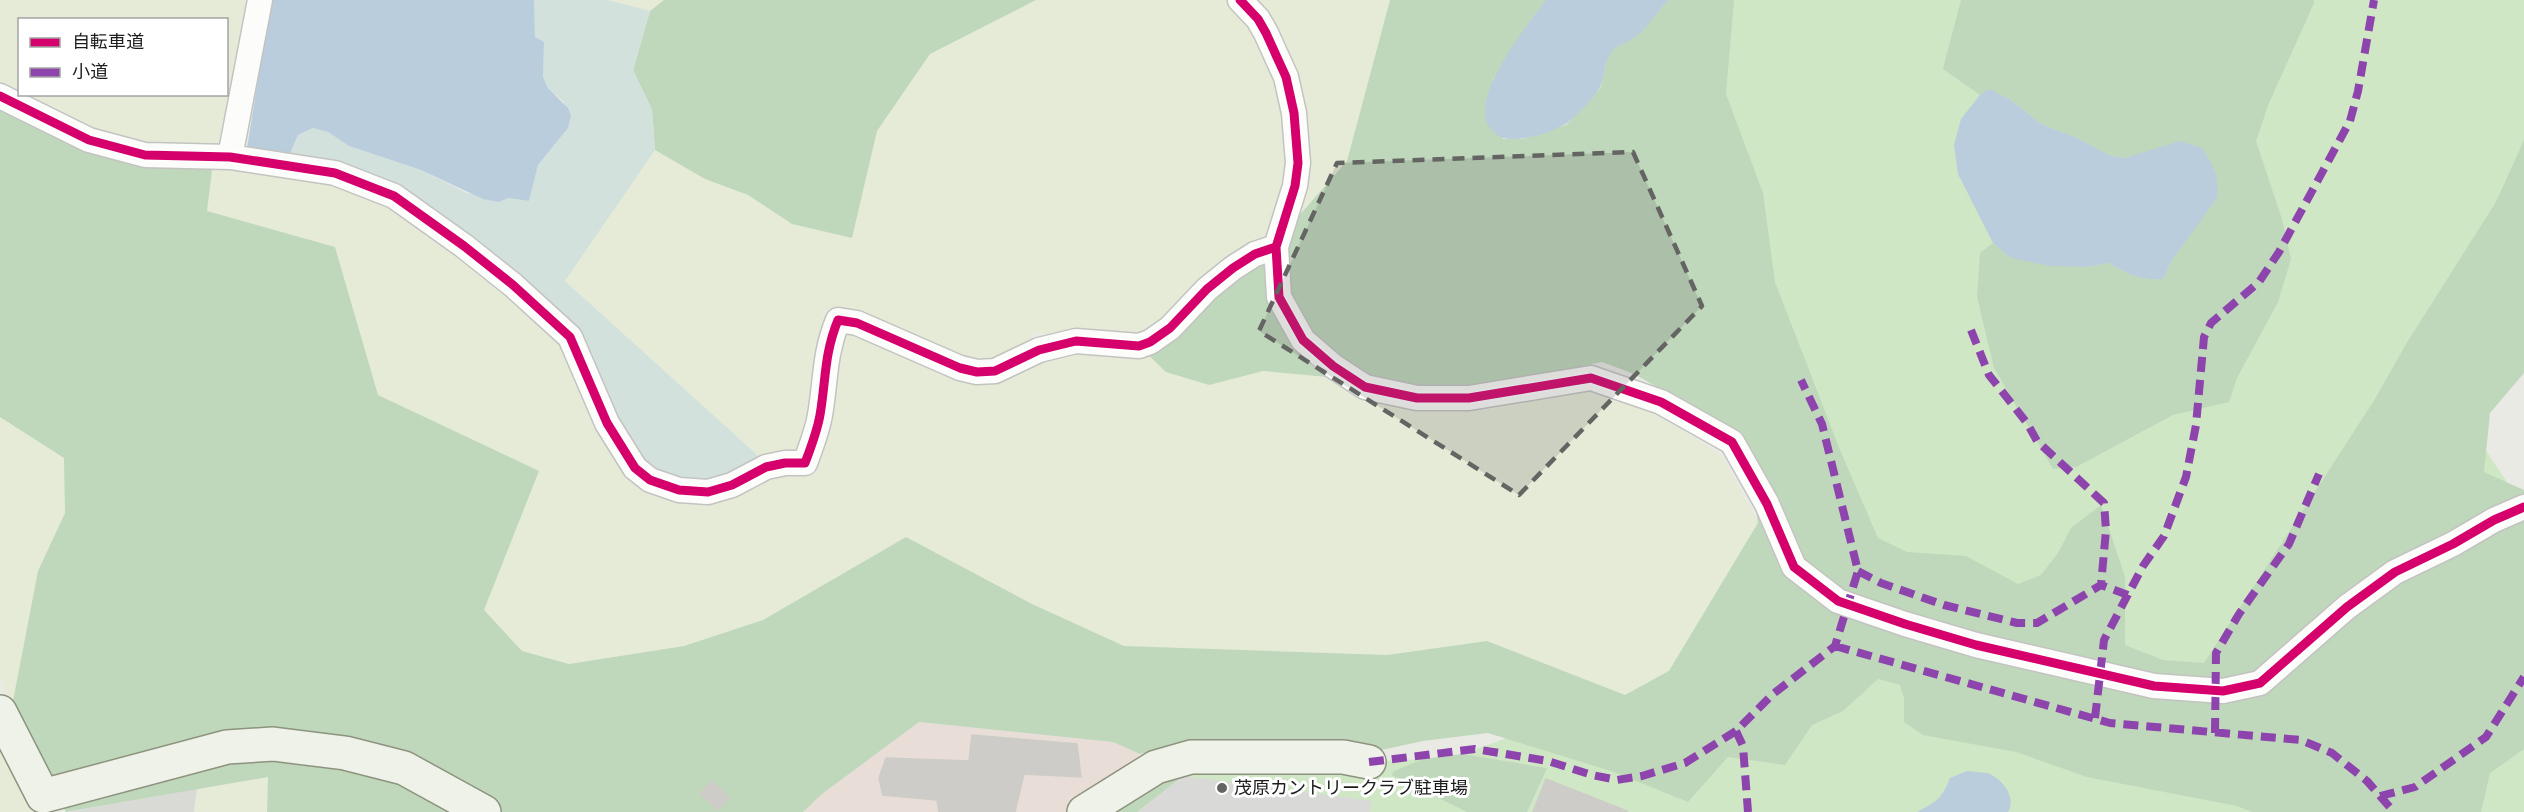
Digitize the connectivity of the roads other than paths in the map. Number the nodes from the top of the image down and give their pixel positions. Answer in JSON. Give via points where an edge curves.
{"nodes":[{"id":1,"x":260,"y":0,"type":"edge"},
{"id":2,"x":1240,"y":0,"type":"edge"},
{"id":3,"x":0,"y":96,"type":"edge"},
{"id":4,"x":230,"y":157,"type":"junction"},
{"id":5,"x":1276,"y":247,"type":"junction"},
{"id":6,"x":2524,"y":507,"type":"edge"},
{"id":7,"x":0,"y":712,"type":"edge"},
{"id":8,"x":1369,"y":762,"type":"dead end"},
{"id":9,"x":48,"y":804,"type":"edge"},
{"id":10,"x":484,"y":812,"type":"edge"},
{"id":11,"x":1084,"y":812,"type":"edge"}],
"edges":[{"from":1,"to":4,"type":"street"},
{"from":2,"to":5,"type":"street","via":[[1258,19],[1286,77],[1296,130],[1295,186]]},
{"from":3,"to":4,"type":"street","via":[[89,140],[145,155]]},
{"from":4,"to":5,"type":"street","via":[[335,173],[394,196],[464,246],[570,337],[607,423],[636,468],[664,486],[694,492],[732,485],[766,467],[805,463],[814,440],[829,343],[838,320],[857,323],[960,368],[994,371],[1039,350],[1076,341],[1138,346],[1150,342],[1233,268]]},
{"from":5,"to":6,"type":"street","via":[[1279,297],[1303,340],[1365,387],[1417,398],[1468,398],[1591,378],[1661,402],[1732,442],[1767,504],[1794,567],[1838,601],[1976,645],[2154,686],[2223,692],[2260,683],[2347,607],[2395,572]]},
{"from":7,"to":9,"type":"street"},
{"from":8,"to":11,"type":"street","via":[[1343,757],[1191,757],[1156,767]]},
{"from":9,"to":10,"type":"street","via":[[227,747],[273,744],[345,753],[405,768]]}]}
